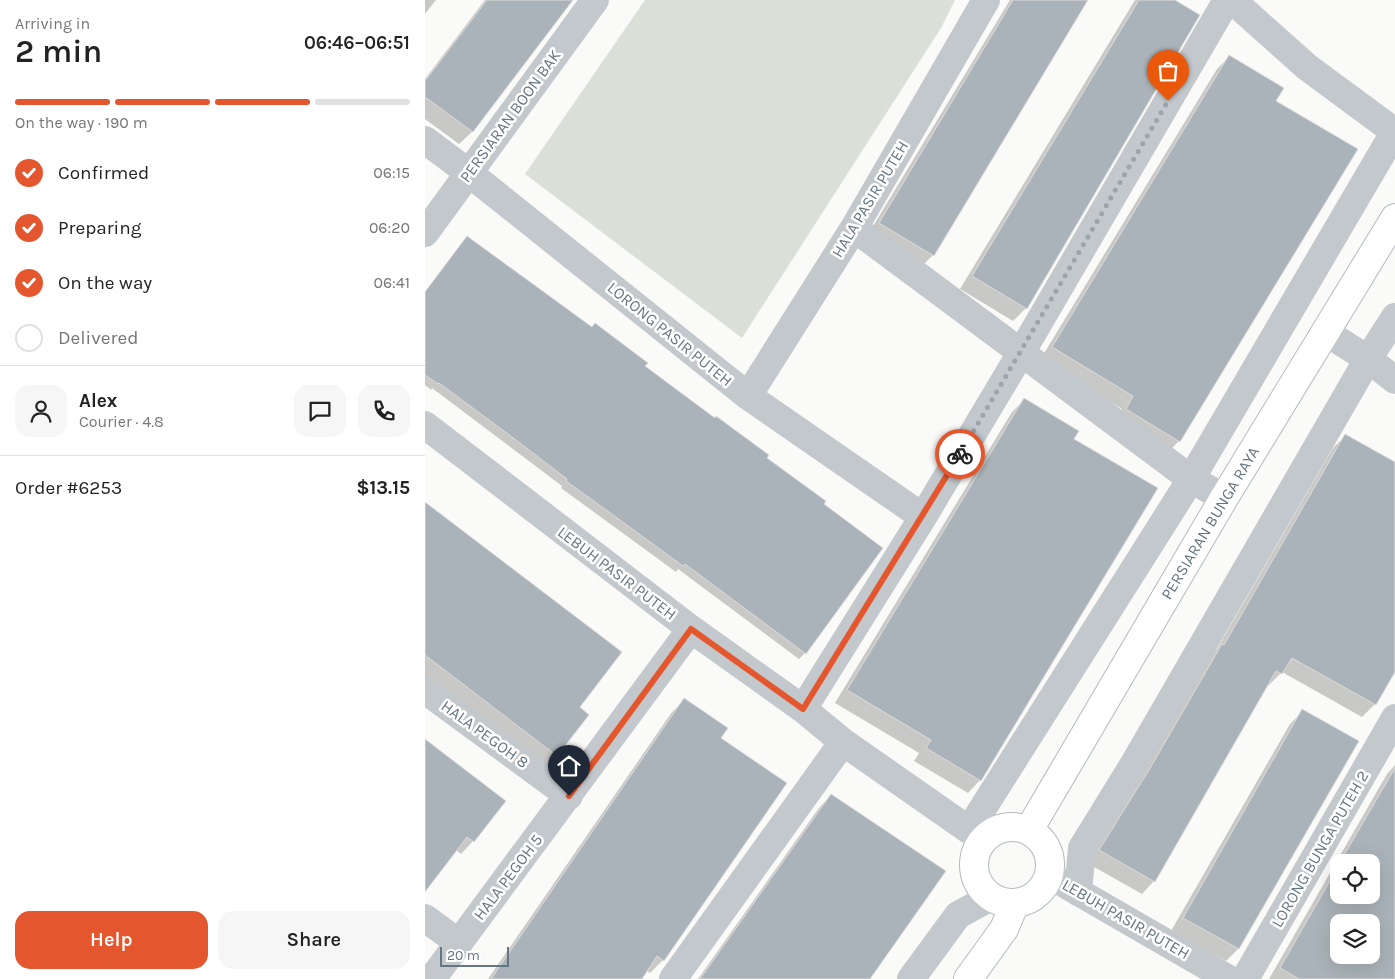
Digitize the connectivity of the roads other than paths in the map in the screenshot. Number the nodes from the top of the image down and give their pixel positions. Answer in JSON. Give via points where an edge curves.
{"nodes":[{"id":1,"x":595,"y":0,"type":"edge"},
{"id":2,"x":986,"y":0,"type":"edge"},
{"id":3,"x":1227,"y":0,"type":"edge"},
{"id":4,"x":1232,"y":0,"type":"edge"},
{"id":5,"x":1395,"y":132,"type":"edge"},
{"id":6,"x":425,"y":140,"type":"edge"},
{"id":7,"x":469,"y":172,"type":"junction"},
{"id":8,"x":1395,"y":218,"type":"edge"},
{"id":9,"x":854,"y":228,"type":"junction"},
{"id":10,"x":425,"y":233,"type":"edge"},
{"id":11,"x":1395,"y":317,"type":"edge"},
{"id":12,"x":1325,"y":332,"type":"junction"},
{"id":13,"x":1021,"y":353,"type":"junction"},
{"id":14,"x":1368,"y":359,"type":"junction"},
{"id":15,"x":1395,"y":380,"type":"edge"},
{"id":16,"x":748,"y":396,"type":"junction"},
{"id":17,"x":425,"y":425,"type":"edge"},
{"id":18,"x":1191,"y":479,"type":"junction"},
{"id":19,"x":1224,"y":498,"type":"junction"},
{"id":20,"x":923,"y":517,"type":"junction"},
{"id":21,"x":691,"y":629,"type":"junction"},
{"id":22,"x":425,"y":690,"type":"edge"},
{"id":23,"x":803,"y":709,"type":"junction"},
{"id":24,"x":1395,"y":718,"type":"edge"},
{"id":25,"x":843,"y":742,"type":"junction"},
{"id":26,"x":569,"y":796,"type":"junction"},
{"id":27,"x":1029,"y":830,"type":"junction"},
{"id":28,"x":976,"y":834,"type":"junction"},
{"id":29,"x":1049,"y":874,"type":"junction"},
{"id":30,"x":1078,"y":892,"type":"junction"},
{"id":31,"x":1003,"y":900,"type":"junction"},
{"id":32,"x":425,"y":918,"type":"edge"},
{"id":33,"x":459,"y":943,"type":"junction"},
{"id":34,"x":431,"y":979,"type":"edge"},
{"id":35,"x":673,"y":979,"type":"edge"},
{"id":36,"x":911,"y":979,"type":"edge"},
{"id":37,"x":968,"y":979,"type":"edge"},
{"id":38,"x":1229,"y":979,"type":"edge"},
{"id":39,"x":1245,"y":979,"type":"edge"}],
"edges":[{"from":1,"to":7,"type":"street","name":"PERSIARAN BOON BAK"},
{"from":2,"to":9,"type":"street","name":"HALA PASIR PUTEH"},
{"from":3,"to":13,"type":"street"},
{"from":4,"to":5,"type":"street","via":[[1307,67]]},
{"from":5,"to":18,"type":"street"},
{"from":6,"to":7,"type":"street","name":"LORONG PASIR PUTEH"},
{"from":7,"to":10,"type":"street","name":"PERSIARAN BOON BAK"},
{"from":7,"to":16,"type":"street","name":"LORONG PASIR PUTEH"},
{"from":8,"to":12,"type":"street","name":"PERSIARAN BUNGA RAYA"},
{"from":9,"to":13,"type":"street"},
{"from":9,"to":16,"type":"street","name":"HALA PASIR PUTEH"},
{"from":11,"to":14,"type":"street"},
{"from":12,"to":14,"type":"street"},
{"from":12,"to":19,"type":"street","name":"PERSIARAN BUNGA RAYA"},
{"from":13,"to":18,"type":"street"},
{"from":13,"to":20,"type":"street"},
{"from":14,"to":15,"type":"street"},
{"from":14,"to":30,"type":"street","via":[[1082,848]]},
{"from":16,"to":20,"type":"street","name":"LORONG PASIR PUTEH"},
{"from":17,"to":21,"type":"street","name":"LEBUH PASIR PUTEH"},
{"from":18,"to":19,"type":"street"},
{"from":18,"to":28,"type":"street"},
{"from":19,"to":27,"type":"street","name":"PERSIARAN BUNGA RAYA"},
{"from":20,"to":23,"type":"street"},
{"from":21,"to":23,"type":"street","name":"LEBUH PASIR PUTEH"},
{"from":21,"to":26,"type":"street","name":"HALA PEGOH 5"},
{"from":22,"to":26,"type":"street","name":"HALA PEGOH 8"},
{"from":23,"to":25,"type":"street","name":"LEBUH PASIR PUTEH"},
{"from":24,"to":39,"type":"street","name":"LORONG BUNGA PUTEH 2"},
{"from":25,"to":28,"type":"street","name":"LEBUH PASIR PUTEH"},
{"from":25,"to":35,"type":"street"},
{"from":26,"to":33,"type":"street","name":"HALA PEGOH 5"},
{"from":27,"to":28,"type":"street","via":[[1013,826]]},
{"from":27,"to":29,"type":"street","via":[[1047,849],[1051,862]]},
{"from":28,"to":31,"type":"street","via":[[973,870],[979,885]]},
{"from":29,"to":30,"type":"street","name":"LEBUH PASIR PUTEH"},
{"from":29,"to":31,"type":"street","via":[[1042,889],[1030,899]]},
{"from":30,"to":38,"type":"street","name":"LEBUH PASIR PUTEH"},
{"from":31,"to":36,"type":"street","via":[[958,915]]},
{"from":31,"to":37,"type":"street","via":[[1004,929]]},
{"from":32,"to":33,"type":"street"},
{"from":33,"to":34,"type":"street","name":"HALA PEGOH 5"}]}
